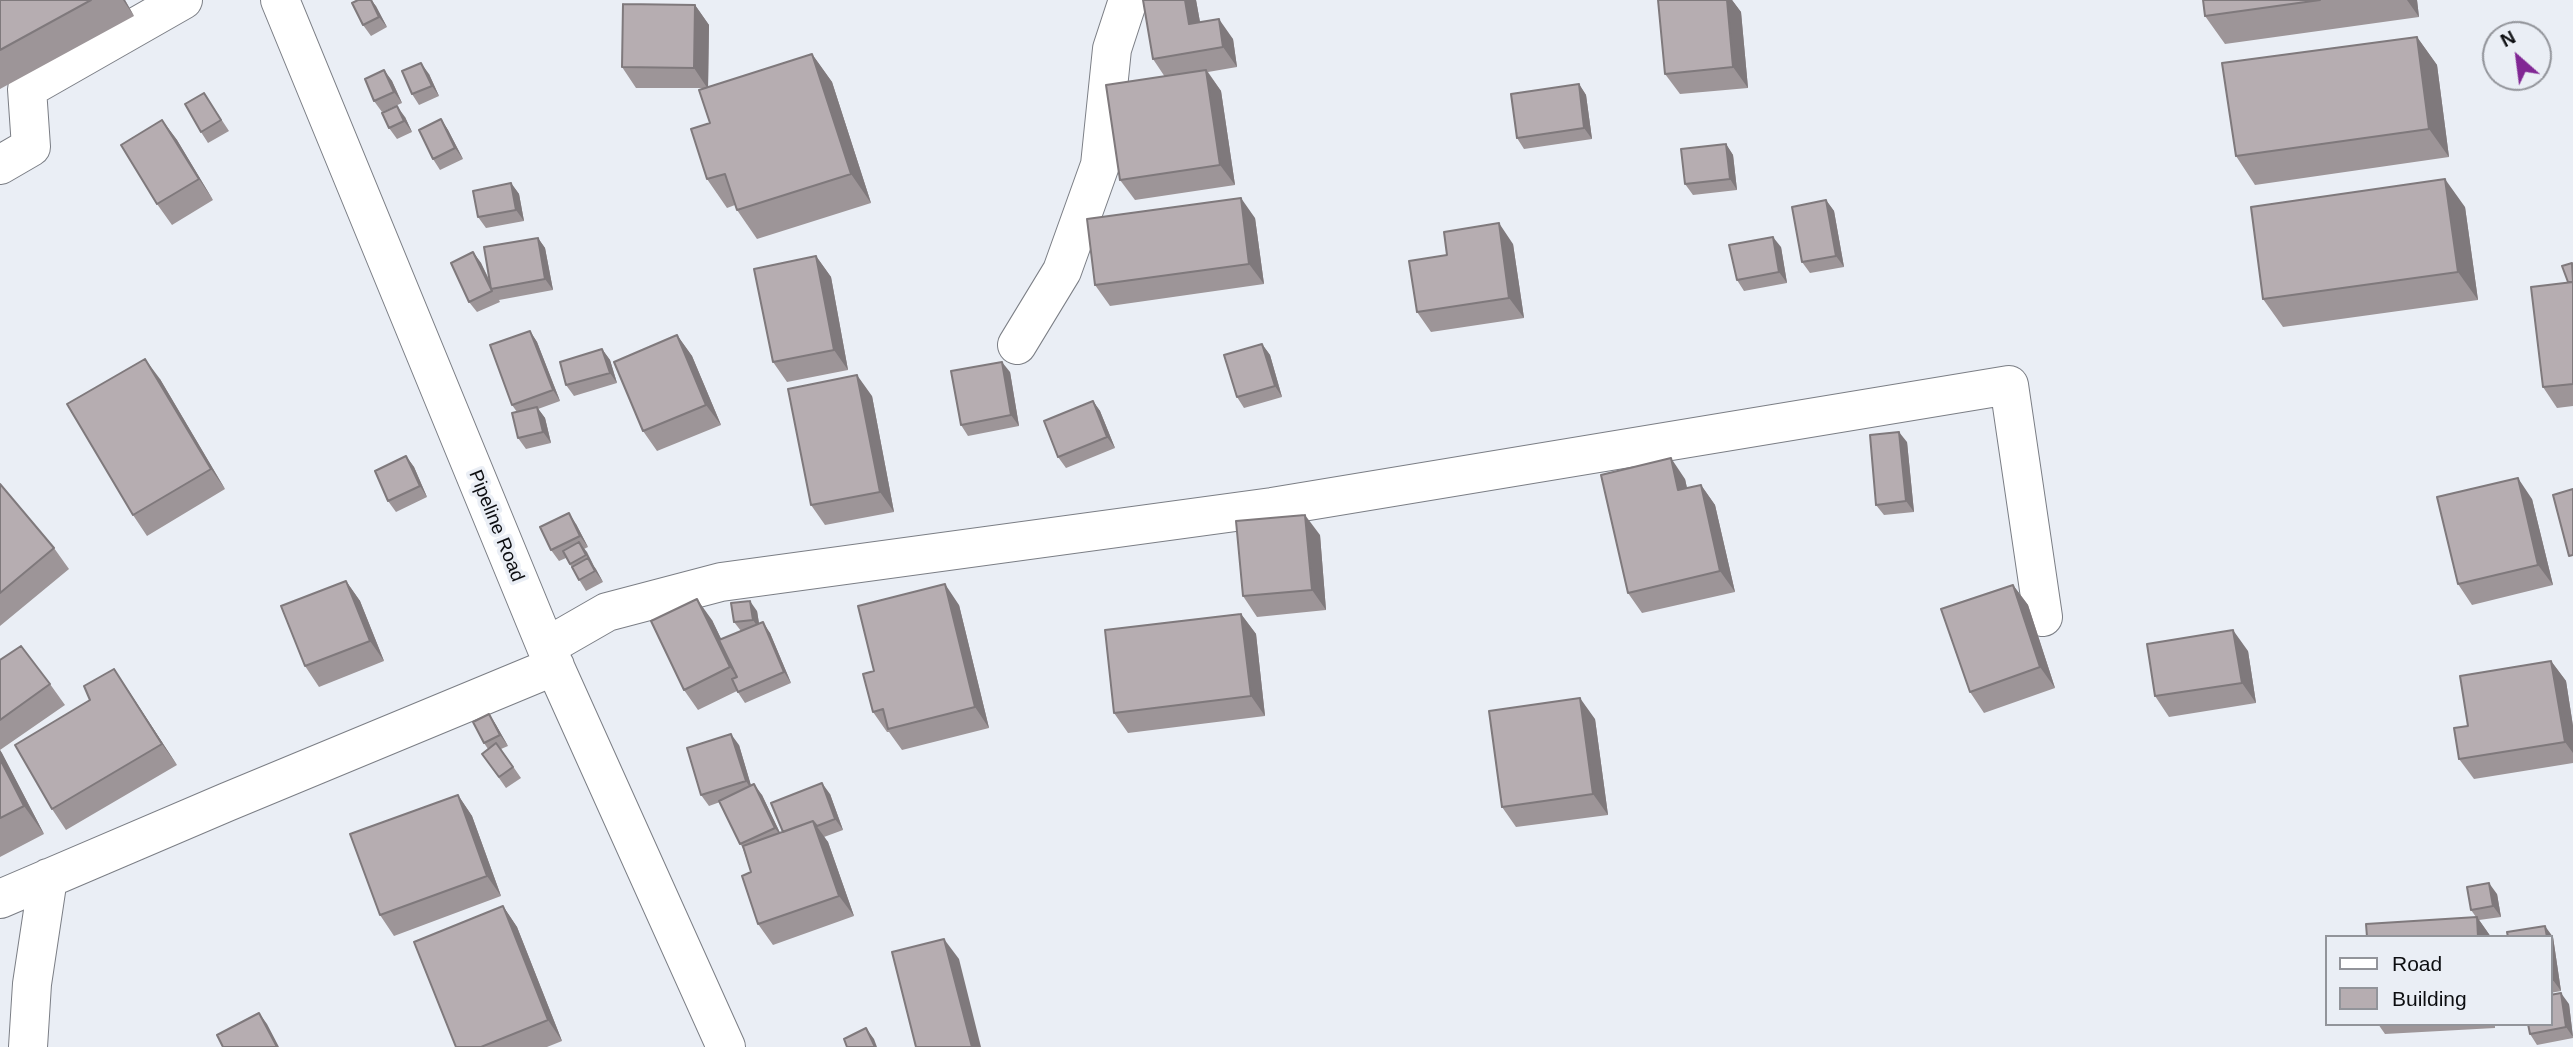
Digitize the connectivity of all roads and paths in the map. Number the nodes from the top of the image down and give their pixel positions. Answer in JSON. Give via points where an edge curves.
{"nodes":[{"id":1,"x":183,"y":0,"type":"edge"},
{"id":2,"x":280,"y":0,"type":"edge"},
{"id":3,"x":1128,"y":0,"type":"edge"},
{"id":4,"x":0,"y":165,"type":"edge"},
{"id":5,"x":1017,"y":345,"type":"dead end"},
{"id":6,"x":2043,"y":617,"type":"dead end"},
{"id":7,"x":551,"y":657,"type":"junction"},
{"id":8,"x":48,"y":878,"type":"junction"},
{"id":9,"x":0,"y":899,"type":"edge"},
{"id":10,"x":28,"y":1047,"type":"edge"},
{"id":11,"x":726,"y":1047,"type":"edge"}],
"edges":[{"from":1,"to":4,"type":"street","via":[[27,89],[31,147]]},
{"from":2,"to":7,"type":"street","name":"Pipeline Road"},
{"from":3,"to":5,"type":"street","via":[[1112,49],[1100,165],[1062,271]]},
{"from":6,"to":7,"type":"street","via":[[2009,385],[1272,507],[721,582],[607,612]]},
{"from":7,"to":8,"type":"street"},
{"from":7,"to":11,"type":"street","name":"Pipeline Road"},
{"from":8,"to":9,"type":"street"},
{"from":8,"to":10,"type":"street"}]}
